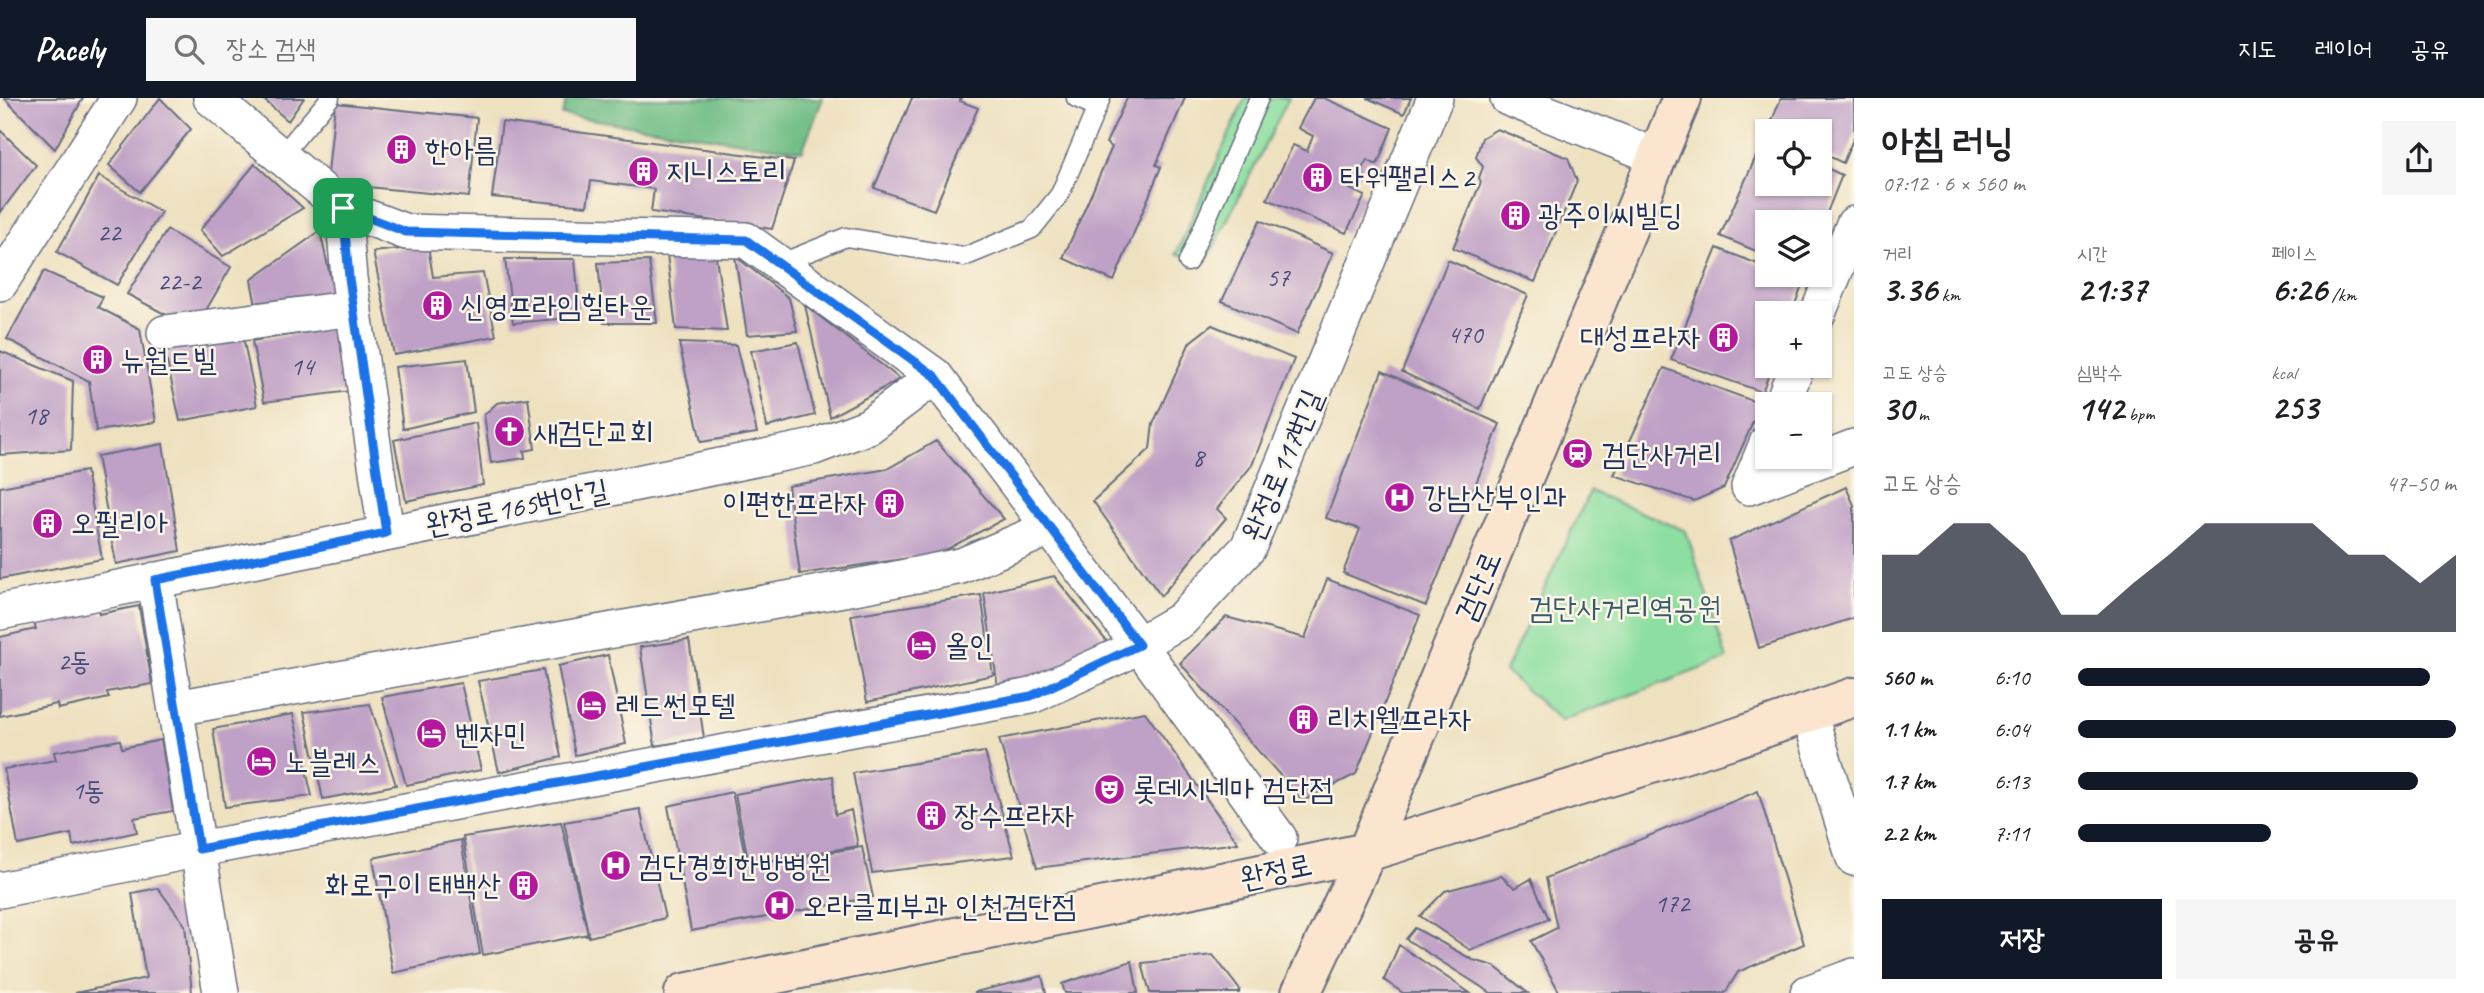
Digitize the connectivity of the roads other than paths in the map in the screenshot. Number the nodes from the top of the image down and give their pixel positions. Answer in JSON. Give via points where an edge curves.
{"nodes":[{"id":1,"x":119,"y":98,"type":"edge"},
{"id":2,"x":211,"y":98,"type":"edge"},
{"id":3,"x":330,"y":98,"type":"edge"},
{"id":4,"x":1076,"y":98,"type":"edge"},
{"id":5,"x":1259,"y":98,"type":"edge"},
{"id":6,"x":1435,"y":98,"type":"edge"},
{"id":7,"x":1508,"y":98,"type":"edge"},
{"id":8,"x":1682,"y":98,"type":"edge"},
{"id":9,"x":1099,"y":102,"type":"edge"},
{"id":10,"x":281,"y":156,"type":"junction"},
{"id":11,"x":1657,"y":157,"type":"junction"},
{"id":12,"x":343,"y":208,"type":"junction"},
{"id":13,"x":1854,"y":225,"type":"edge"},
{"id":14,"x":1188,"y":262,"type":"dead end"},
{"id":15,"x":779,"y":264,"type":"junction"},
{"id":16,"x":0,"y":283,"type":"edge"},
{"id":17,"x":1823,"y":301,"type":"edge"},
{"id":18,"x":354,"y":308,"type":"junction"},
{"id":19,"x":165,"y":333,"type":"dead end"},
{"id":20,"x":935,"y":376,"type":"junction"},
{"id":21,"x":1854,"y":447,"type":"edge"},
{"id":22,"x":1832,"y":455,"type":"edge"},
{"id":23,"x":1756,"y":469,"type":"edge"},
{"id":24,"x":1796,"y":469,"type":"edge"},
{"id":25,"x":1050,"y":528,"type":"junction"},
{"id":26,"x":386,"y":533,"type":"junction"},
{"id":27,"x":155,"y":580,"type":"junction"},
{"id":28,"x":0,"y":612,"type":"edge"},
{"id":29,"x":1139,"y":645,"type":"junction"},
{"id":30,"x":1854,"y":697,"type":"edge"},
{"id":31,"x":176,"y":708,"type":"junction"},
{"id":32,"x":1809,"y":713,"type":"junction"},
{"id":33,"x":1279,"y":838,"type":"dead end"},
{"id":34,"x":199,"y":849,"type":"junction"},
{"id":35,"x":1367,"y":852,"type":"junction"},
{"id":36,"x":1854,"y":858,"type":"edge"},
{"id":37,"x":0,"y":890,"type":"edge"},
{"id":38,"x":1854,"y":976,"type":"edge"},
{"id":39,"x":800,"y":981,"type":"edge"},
{"id":40,"x":1304,"y":992,"type":"edge"},
{"id":41,"x":221,"y":993,"type":"edge"},
{"id":42,"x":684,"y":993,"type":"edge"},
{"id":43,"x":1808,"y":993,"type":"edge"}],
"edges":[{"from":1,"to":16,"type":"street"},
{"from":2,"to":10,"type":"street"},
{"from":3,"to":10,"type":"lane"},
{"from":4,"to":9,"type":"lane"},
{"from":5,"to":14,"type":"lane"},
{"from":6,"to":29,"type":"street","name":"완정로117번길","via":[[1248,548],[1181,620]]},
{"from":7,"to":11,"type":"street"},
{"from":8,"to":11,"type":"main road","name":"검단로"},
{"from":9,"to":15,"type":"lane","via":[[1060,194],[1032,229],[964,257],[846,237]]},
{"from":10,"to":12,"type":"street"},
{"from":11,"to":35,"type":"main road","name":"검단로"},
{"from":12,"to":15,"type":"street","via":[[406,232],[746,240]]},
{"from":12,"to":18,"type":"street"},
{"from":13,"to":17,"type":"street"},
{"from":15,"to":20,"type":"street"},
{"from":18,"to":19,"type":"street"},
{"from":18,"to":26,"type":"street"},
{"from":20,"to":25,"type":"street"},
{"from":20,"to":26,"type":"street","name":"완정로165번안길","via":[[869,426],[814,447]]},
{"from":21,"to":22,"type":"street"},
{"from":23,"to":24,"type":"street","via":[[1749,487]]},
{"from":25,"to":29,"type":"street"},
{"from":25,"to":31,"type":"street","via":[[961,566]]},
{"from":26,"to":27,"type":"street","name":"완정로165번안길"},
{"from":27,"to":28,"type":"street","name":"완정로165번안길"},
{"from":27,"to":31,"type":"street"},
{"from":29,"to":33,"type":"street"},
{"from":29,"to":34,"type":"street","name":"완정로117번길","via":[[1031,696]]},
{"from":30,"to":32,"type":"main road","name":"완정로"},
{"from":31,"to":34,"type":"street"},
{"from":32,"to":35,"type":"main road","name":"완정로"},
{"from":32,"to":36,"type":"street"},
{"from":34,"to":37,"type":"street","name":"완정로117번길"},
{"from":34,"to":41,"type":"street"},
{"from":35,"to":39,"type":"main road","name":"완정로"},
{"from":35,"to":40,"type":"main road","name":"검단로"},
{"from":38,"to":43,"type":"street"},
{"from":39,"to":42,"type":"main road","name":"완정로"}]}
